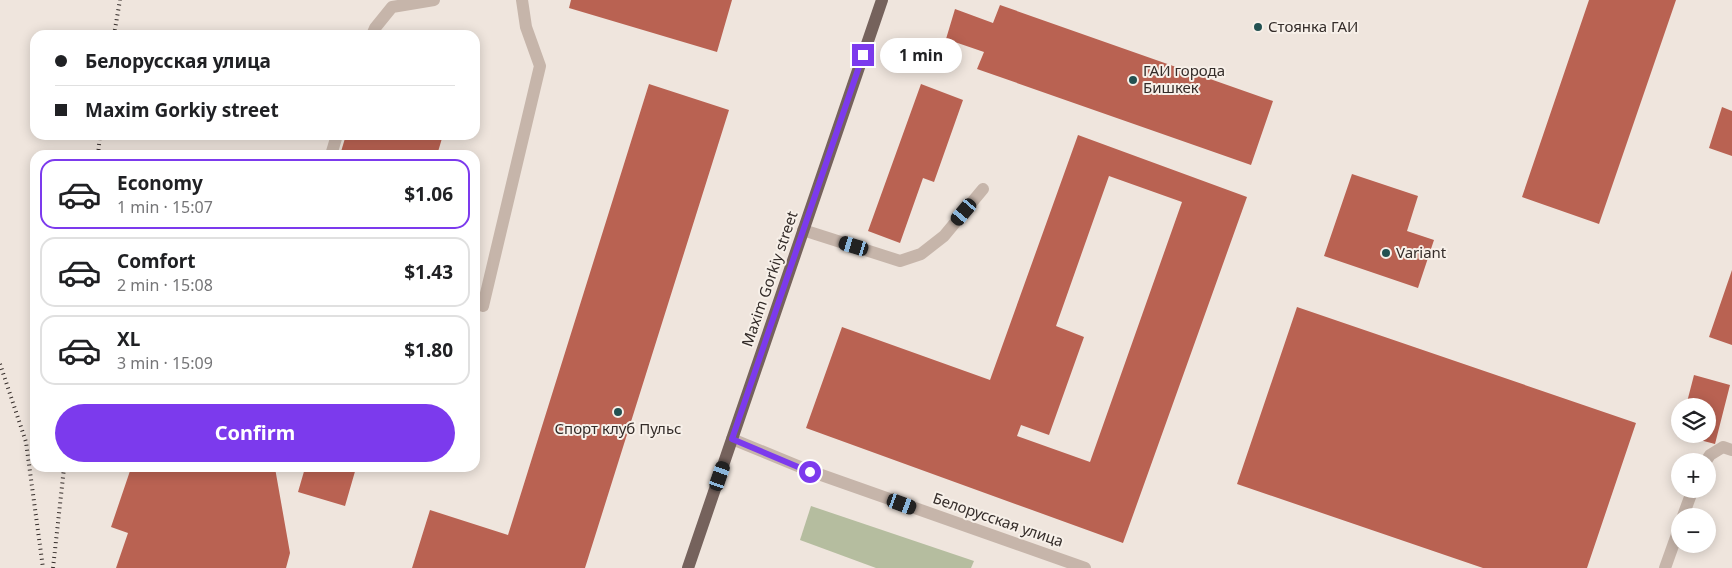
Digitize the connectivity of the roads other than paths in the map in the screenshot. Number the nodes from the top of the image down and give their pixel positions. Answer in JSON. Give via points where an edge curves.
{"nodes":[{"id":1,"x":434,"y":0,"type":"edge"},
{"id":2,"x":522,"y":0,"type":"edge"},
{"id":3,"x":882,"y":0,"type":"edge"},
{"id":4,"x":374,"y":30,"type":"edge"},
{"id":5,"x":983,"y":189,"type":"dead end"},
{"id":6,"x":804,"y":230,"type":"junction"},
{"id":7,"x":483,"y":306,"type":"dead end"},
{"id":8,"x":732,"y":439,"type":"junction"},
{"id":9,"x":1732,"y":450,"type":"edge"},
{"id":10,"x":1713,"y":453,"type":"edge"},
{"id":11,"x":1671,"y":551,"type":"edge"},
{"id":12,"x":688,"y":568,"type":"edge"},
{"id":13,"x":1085,"y":568,"type":"edge"},
{"id":14,"x":1665,"y":568,"type":"edge"}],
"edges":[{"from":1,"to":4,"type":"street","via":[[392,7]]},
{"from":2,"to":7,"type":"street","via":[[526,27],[540,66]]},
{"from":3,"to":6,"type":"main road","name":"Maxim Gorkiy street"},
{"from":5,"to":6,"type":"street","via":[[944,236],[921,254],[900,260]]},
{"from":6,"to":8,"type":"main road","name":"Maxim Gorkiy street"},
{"from":8,"to":12,"type":"main road","name":"Maxim Gorkiy street"},
{"from":8,"to":13,"type":"street","name":"Белорусская улица","via":[[810,472]]},
{"from":9,"to":10,"type":"street","via":[[1723,447]]},
{"from":11,"to":14,"type":"street"}]}
